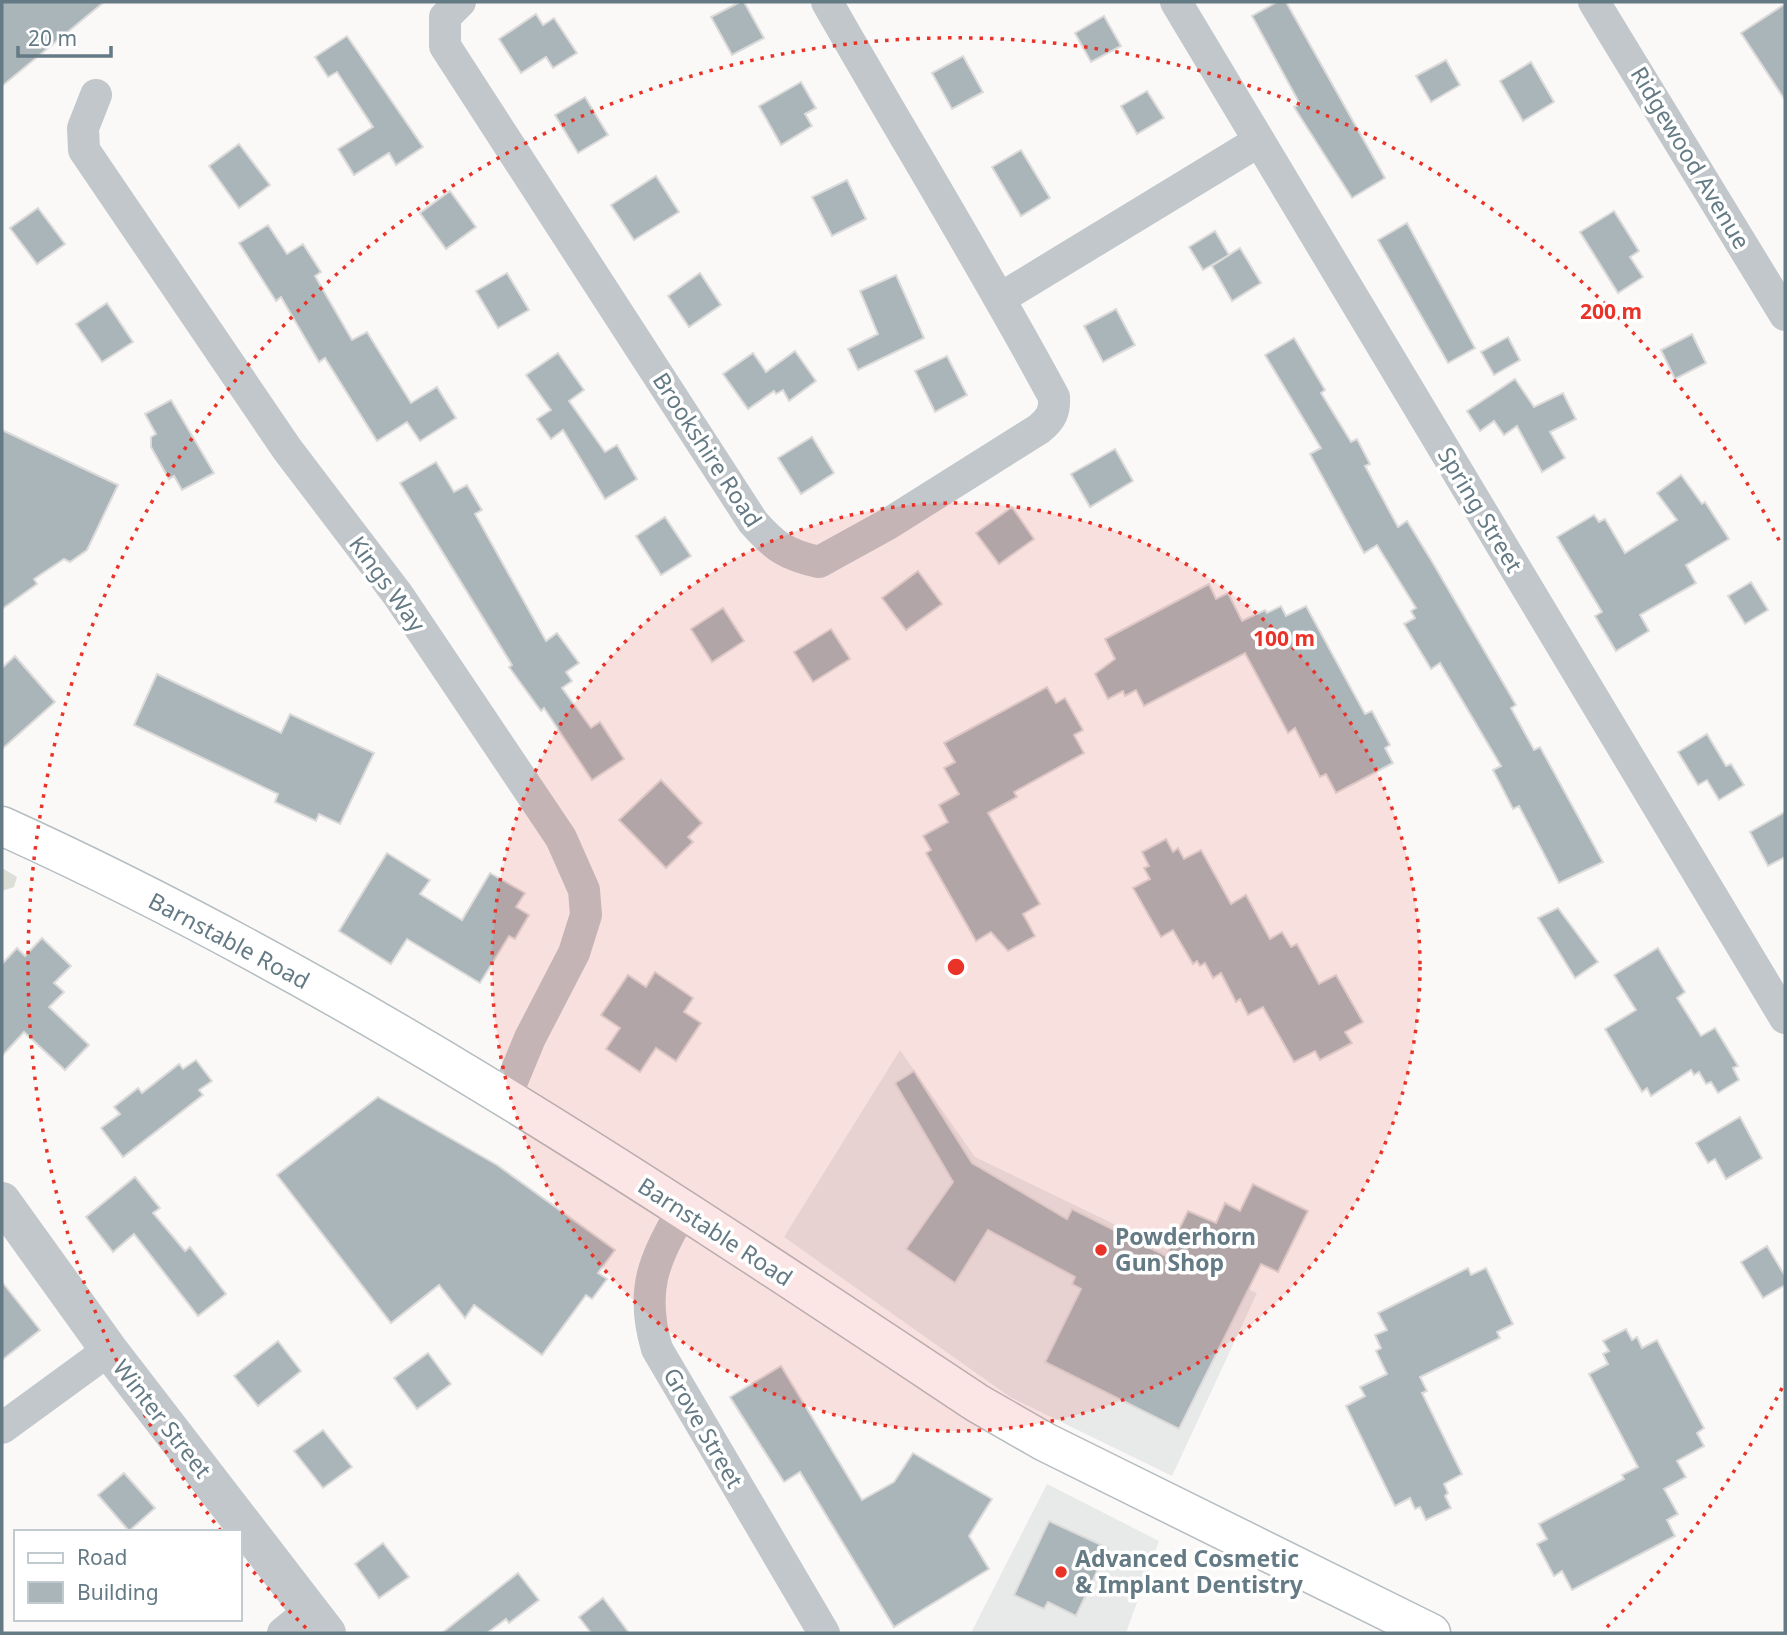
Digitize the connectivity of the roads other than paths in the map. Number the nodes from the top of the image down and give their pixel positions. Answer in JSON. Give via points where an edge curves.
{"nodes":[{"id":1,"x":460,"y":2,"type":"edge"},
{"id":2,"x":827,"y":2,"type":"edge"},
{"id":3,"x":1176,"y":2,"type":"edge"},
{"id":4,"x":1594,"y":2,"type":"edge"},
{"id":5,"x":96,"y":95,"type":"dead end"},
{"id":6,"x":1259,"y":141,"type":"junction"},
{"id":7,"x":1000,"y":298,"type":"junction"},
{"id":8,"x":1785,"y":315,"type":"edge"},
{"id":9,"x":2,"y":825,"type":"edge"},
{"id":10,"x":1785,"y":1018,"type":"edge"},
{"id":11,"x":506,"y":1096,"type":"junction"},
{"id":12,"x":2,"y":1201,"type":"edge"},
{"id":13,"x":683,"y":1210,"type":"junction"},
{"id":14,"x":109,"y":1350,"type":"junction"},
{"id":15,"x":2,"y":1429,"type":"edge"},
{"id":16,"x":238,"y":1530,"type":"edge"},
{"id":17,"x":242,"y":1535,"type":"edge"},
{"id":18,"x":307,"y":1626,"type":"edge"},
{"id":19,"x":824,"y":1633,"type":"edge"},
{"id":20,"x":1431,"y":1633,"type":"edge"}],
"edges":[{"from":1,"to":7,"type":"street","name":"Brookshire Road","via":[[445,17],[445,46],[772,545],[819,562],[888,524],[1049,421],[1054,397]]},
{"from":2,"to":7,"type":"street","name":"Brookshire Road"},
{"from":3,"to":6,"type":"street","name":"Spring Street"},
{"from":4,"to":8,"type":"street","name":"Ridgewood Avenue"},
{"from":5,"to":11,"type":"street","name":"Kings Way","via":[[83,128],[84,150],[287,449],[398,596],[561,838],[584,890],[586,915],[574,953]]},
{"from":6,"to":7,"type":"street"},
{"from":6,"to":10,"type":"street","name":"Spring Street"},
{"from":9,"to":11,"type":"main road","name":"Barnstable Road","via":[[296,975]]},
{"from":11,"to":13,"type":"main road","name":"Barnstable Road"},
{"from":12,"to":14,"type":"street","name":"Winter Street"},
{"from":13,"to":19,"type":"street","name":"Grove Street","via":[[668,1234],[649,1284],[649,1321],[657,1349]]},
{"from":13,"to":20,"type":"main road","name":"Barnstable Road","via":[[977,1403],[1045,1442]]},
{"from":14,"to":15,"type":"street"},
{"from":14,"to":16,"type":"street","name":"Winter Street"},
{"from":17,"to":18,"type":"street","name":"Winter Street"}]}
